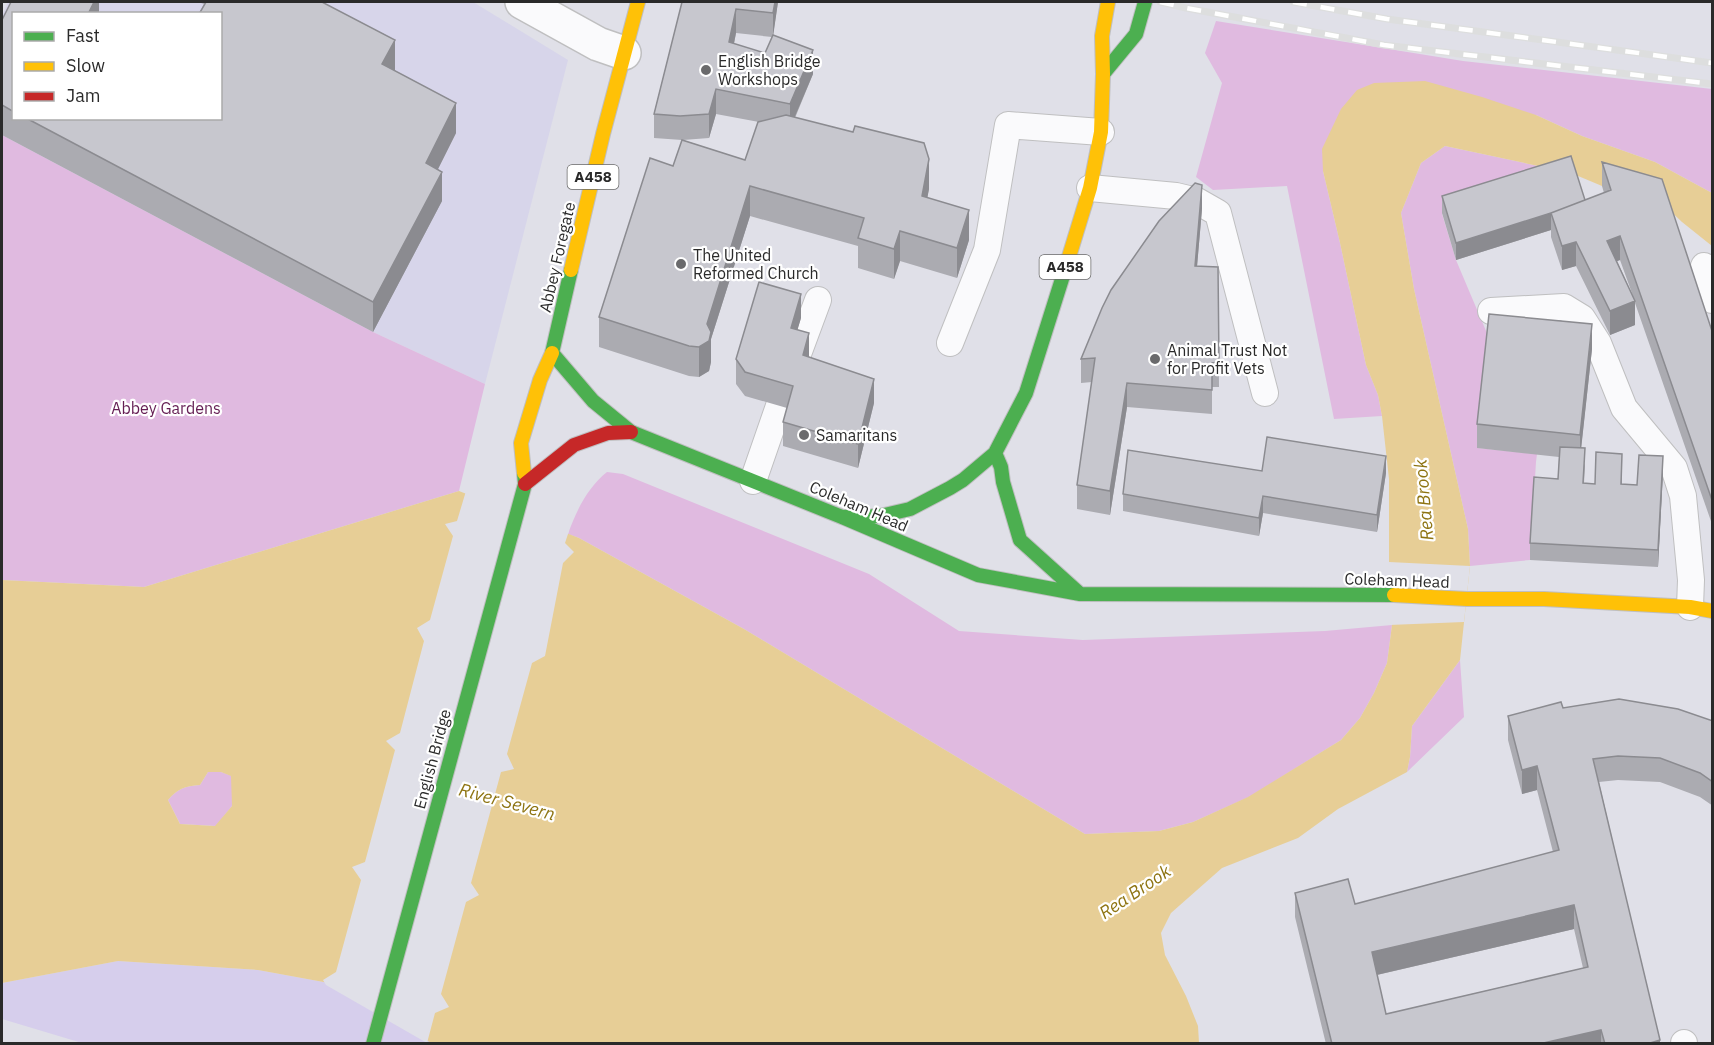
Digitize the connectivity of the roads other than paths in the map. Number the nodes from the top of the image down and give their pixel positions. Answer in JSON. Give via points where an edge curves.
{"nodes":[{"id":1,"x":522,"y":2,"type":"edge"},
{"id":2,"x":638,"y":2,"type":"edge"},
{"id":3,"x":1108,"y":2,"type":"edge"},
{"id":4,"x":1145,"y":2,"type":"edge"},
{"id":5,"x":624,"y":53,"type":"junction"},
{"id":6,"x":1102,"y":74,"type":"junction"},
{"id":7,"x":1101,"y":132,"type":"junction"},
{"id":8,"x":1090,"y":188,"type":"junction"},
{"id":9,"x":1704,"y":266,"type":"dead end"},
{"id":10,"x":818,"y":300,"type":"dead end"},
{"id":11,"x":1713,"y":300,"type":"edge"},
{"id":12,"x":1491,"y":311,"type":"dead end"},
{"id":13,"x":950,"y":344,"type":"dead end"},
{"id":14,"x":552,"y":353,"type":"junction"},
{"id":15,"x":798,"y":354,"type":"edge"},
{"id":16,"x":1265,"y":393,"type":"dead end"},
{"id":17,"x":779,"y":406,"type":"edge"},
{"id":18,"x":631,"y":432,"type":"junction"},
{"id":19,"x":996,"y":453,"type":"junction"},
{"id":20,"x":753,"y":480,"type":"junction"},
{"id":21,"x":523,"y":488,"type":"junction"},
{"id":22,"x":842,"y":517,"type":"junction"},
{"id":23,"x":1080,"y":594,"type":"junction"},
{"id":24,"x":1701,"y":609,"type":"edge"},
{"id":25,"x":373,"y":1044,"type":"edge"}],
"edges":[{"from":1,"to":5,"type":"street","via":[[598,45]]},
{"from":2,"to":5,"type":"street","name":"Abbey Foregate","number":"A458"},
{"from":3,"to":6,"type":"street","number":"A458","via":[[1102,36]]},
{"from":4,"to":6,"type":"street","via":[[1136,34]]},
{"from":5,"to":14,"type":"street","name":"Abbey Foregate","number":"A458"},
{"from":6,"to":7,"type":"street","number":"A458"},
{"from":7,"to":8,"type":"street","number":"A458"},
{"from":7,"to":13,"type":"lane","via":[[1008,125],[987,250]]},
{"from":8,"to":16,"type":"lane","via":[[1176,196],[1197,201],[1218,213]]},
{"from":8,"to":19,"type":"street","number":"A458","via":[[1026,393]]},
{"from":9,"to":11,"type":"lane"},
{"from":10,"to":15,"type":"lane"},
{"from":12,"to":24,"type":"lane","via":[[1564,307],[1582,318],[1598,343],[1624,408],[1674,468],[1683,496],[1691,580]]},
{"from":14,"to":18,"type":"street","name":"Coleham Head","number":"A458","via":[[593,400]]},
{"from":14,"to":21,"type":"street","name":"Abbey Foregate","via":[[521,443]]},
{"from":17,"to":20,"type":"lane"},
{"from":18,"to":20,"type":"street","name":"Coleham Head","number":"A458"},
{"from":18,"to":21,"type":"street","name":"Coleham Head","via":[[608,433],[574,445]]},
{"from":19,"to":22,"type":"street","number":"A458","via":[[963,480],[910,509],[880,516]]},
{"from":19,"to":23,"type":"street","via":[[1020,540]]},
{"from":20,"to":22,"type":"street","name":"Coleham Head","number":"A458"},
{"from":21,"to":25,"type":"street","name":"English Bridge"},
{"from":22,"to":23,"type":"street","name":"Coleham Head","via":[[978,575]]},
{"from":23,"to":24,"type":"street","name":"Coleham Head","via":[[1544,598]]}]}
